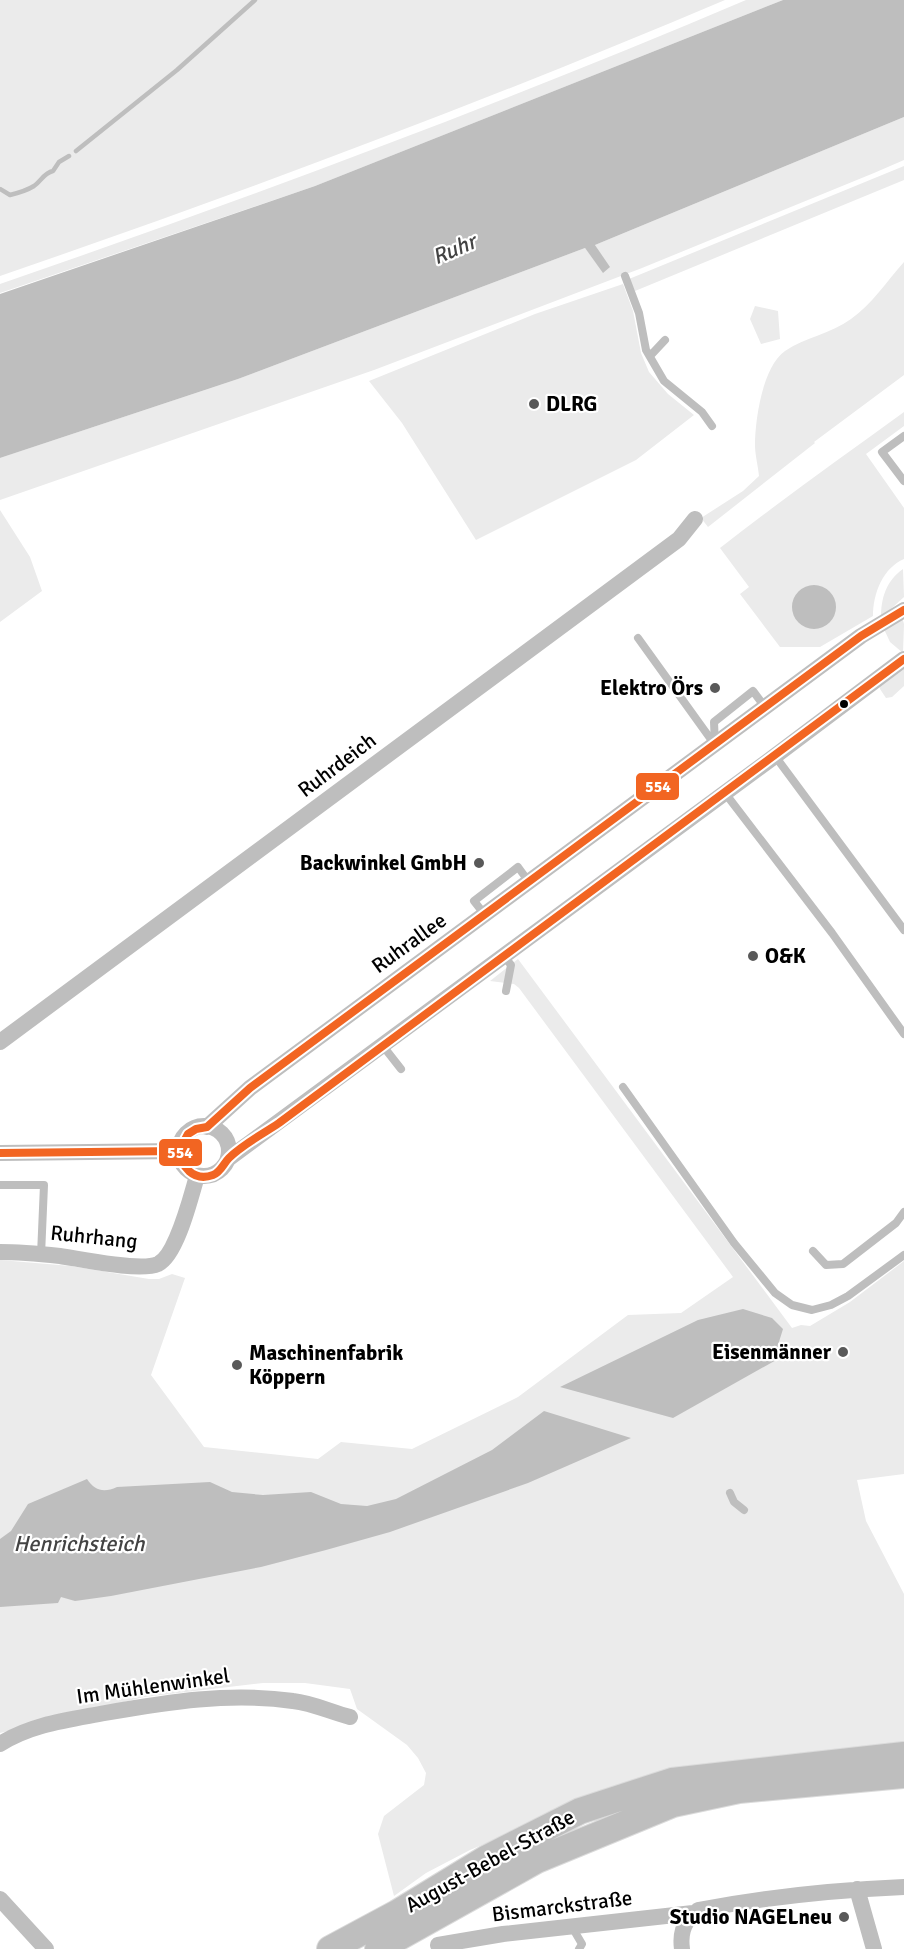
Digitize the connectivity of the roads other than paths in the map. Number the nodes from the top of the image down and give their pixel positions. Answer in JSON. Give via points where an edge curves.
{"nodes":[{"id":1,"x":625,"y":276,"type":"dead end"},
{"id":2,"x":665,"y":340,"type":"dead end"},
{"id":3,"x":650,"y":356,"type":"junction"},
{"id":4,"x":712,"y":426,"type":"dead end"},
{"id":5,"x":904,"y":436,"type":"edge"},
{"id":6,"x":904,"y":481,"type":"edge"},
{"id":7,"x":695,"y":519,"type":"dead end"},
{"id":8,"x":904,"y":610,"type":"edge"},
{"id":9,"x":638,"y":639,"type":"dead end"},
{"id":10,"x":904,"y":659,"type":"edge"},
{"id":11,"x":715,"y":745,"type":"junction"},
{"id":12,"x":775,"y":756,"type":"junction"},
{"id":13,"x":725,"y":793,"type":"junction"},
{"id":14,"x":904,"y":930,"type":"edge"},
{"id":15,"x":504,"y":956,"type":"junction"},
{"id":16,"x":506,"y":991,"type":"dead end"},
{"id":17,"x":904,"y":1034,"type":"edge"},
{"id":18,"x":0,"y":1042,"type":"edge"},
{"id":19,"x":383,"y":1046,"type":"junction"},
{"id":20,"x":401,"y":1069,"type":"dead end"},
{"id":21,"x":623,"y":1087,"type":"dead end"},
{"id":22,"x":207,"y":1126,"type":"junction"},
{"id":23,"x":179,"y":1151,"type":"junction"},
{"id":24,"x":0,"y":1154,"type":"edge"},
{"id":25,"x":228,"y":1159,"type":"junction"},
{"id":26,"x":197,"y":1176,"type":"junction"},
{"id":27,"x":0,"y":1185,"type":"edge"},
{"id":28,"x":904,"y":1212,"type":"edge"},
{"id":29,"x":813,"y":1251,"type":"dead end"},
{"id":30,"x":0,"y":1252,"type":"edge"},
{"id":31,"x":42,"y":1255,"type":"junction"},
{"id":32,"x":904,"y":1255,"type":"edge"},
{"id":33,"x":730,"y":1493,"type":"dead end"},
{"id":34,"x":744,"y":1510,"type":"dead end"},
{"id":35,"x":350,"y":1717,"type":"dead end"},
{"id":36,"x":0,"y":1744,"type":"edge"},
{"id":37,"x":904,"y":1755,"type":"edge"},
{"id":38,"x":904,"y":1774,"type":"edge"},
{"id":39,"x":904,"y":1887,"type":"edge"},
{"id":40,"x":857,"y":1889,"type":"junction"},
{"id":41,"x":0,"y":1899,"type":"edge"},
{"id":42,"x":695,"y":1911,"type":"junction"},
{"id":43,"x":573,"y":1927,"type":"junction"},
{"id":44,"x":447,"y":1946,"type":"edge"},
{"id":45,"x":46,"y":1949,"type":"edge"},
{"id":46,"x":330,"y":1949,"type":"edge"},
{"id":47,"x":378,"y":1949,"type":"edge"},
{"id":48,"x":579,"y":1949,"type":"edge"},
{"id":49,"x":682,"y":1949,"type":"edge"},
{"id":50,"x":874,"y":1949,"type":"edge"}],
"edges":[{"from":1,"to":3,"type":"lane"},
{"from":2,"to":3,"type":"lane"},
{"from":3,"to":4,"type":"lane","via":[[664,381],[702,412]]},
{"from":5,"to":6,"type":"lane","via":[[882,452]]},
{"from":7,"to":18,"type":"street","name":"Ruhrdeich","via":[[679,539]]},
{"from":8,"to":11,"type":"street","name":"Ruhrallee","via":[[861,636]]},
{"from":9,"to":11,"type":"lane"},
{"from":10,"to":12,"type":"street"},
{"from":11,"to":22,"type":"street","name":"Ruhrallee","via":[[250,1088]]},
{"from":12,"to":13,"type":"street"},
{"from":12,"to":14,"type":"lane"},
{"from":13,"to":15,"type":"street"},
{"from":13,"to":17,"type":"lane"},
{"from":15,"to":16,"type":"lane","via":[[511,965]]},
{"from":15,"to":19,"type":"street"},
{"from":19,"to":20,"type":"lane"},
{"from":19,"to":25,"type":"street"},
{"from":21,"to":32,"type":"lane","via":[[734,1243],[776,1293],[792,1305],[812,1310],[831,1305]]},
{"from":22,"to":23,"type":"street","name":"Ruhrallee","via":[[187,1132]]},
{"from":22,"to":25,"type":"street","via":[[224,1137]]},
{"from":23,"to":24,"type":"street"},
{"from":23,"to":26,"type":"street","via":[[188,1171]]},
{"from":25,"to":26,"type":"street","via":[[215,1174]]},
{"from":26,"to":31,"type":"street","name":"Ruhrhang","via":[[176,1240],[158,1263],[128,1265]]},
{"from":27,"to":31,"type":"lane","via":[[44,1185]]},
{"from":28,"to":29,"type":"lane","via":[[896,1223],[843,1264],[826,1265]]},
{"from":30,"to":31,"type":"street","name":"Ruhrhang"},
{"from":33,"to":34,"type":"lane"},
{"from":35,"to":36,"type":"street","name":"Im Mühlenwinkel","via":[[295,1701],[235,1696],[203,1698],[35,1727]]},
{"from":37,"to":46,"type":"main road","name":"August-Bebel-Straße","via":[[672,1781],[580,1811],[487,1858]]},
{"from":38,"to":47,"type":"main road","name":"August-Bebel-Straße","via":[[739,1790],[673,1804],[537,1860]]},
{"from":39,"to":40,"type":"street","name":"Bismarckstraße"},
{"from":40,"to":42,"type":"street","name":"Bismarckstraße"},
{"from":40,"to":50,"type":"street"},
{"from":41,"to":45,"type":"street"},
{"from":42,"to":43,"type":"street","name":"Bismarckstraße"},
{"from":42,"to":49,"type":"street","via":[[684,1924]]},
{"from":43,"to":44,"type":"street","name":"Bismarckstraße"},
{"from":43,"to":48,"type":"lane","via":[[582,1944]]}]}
